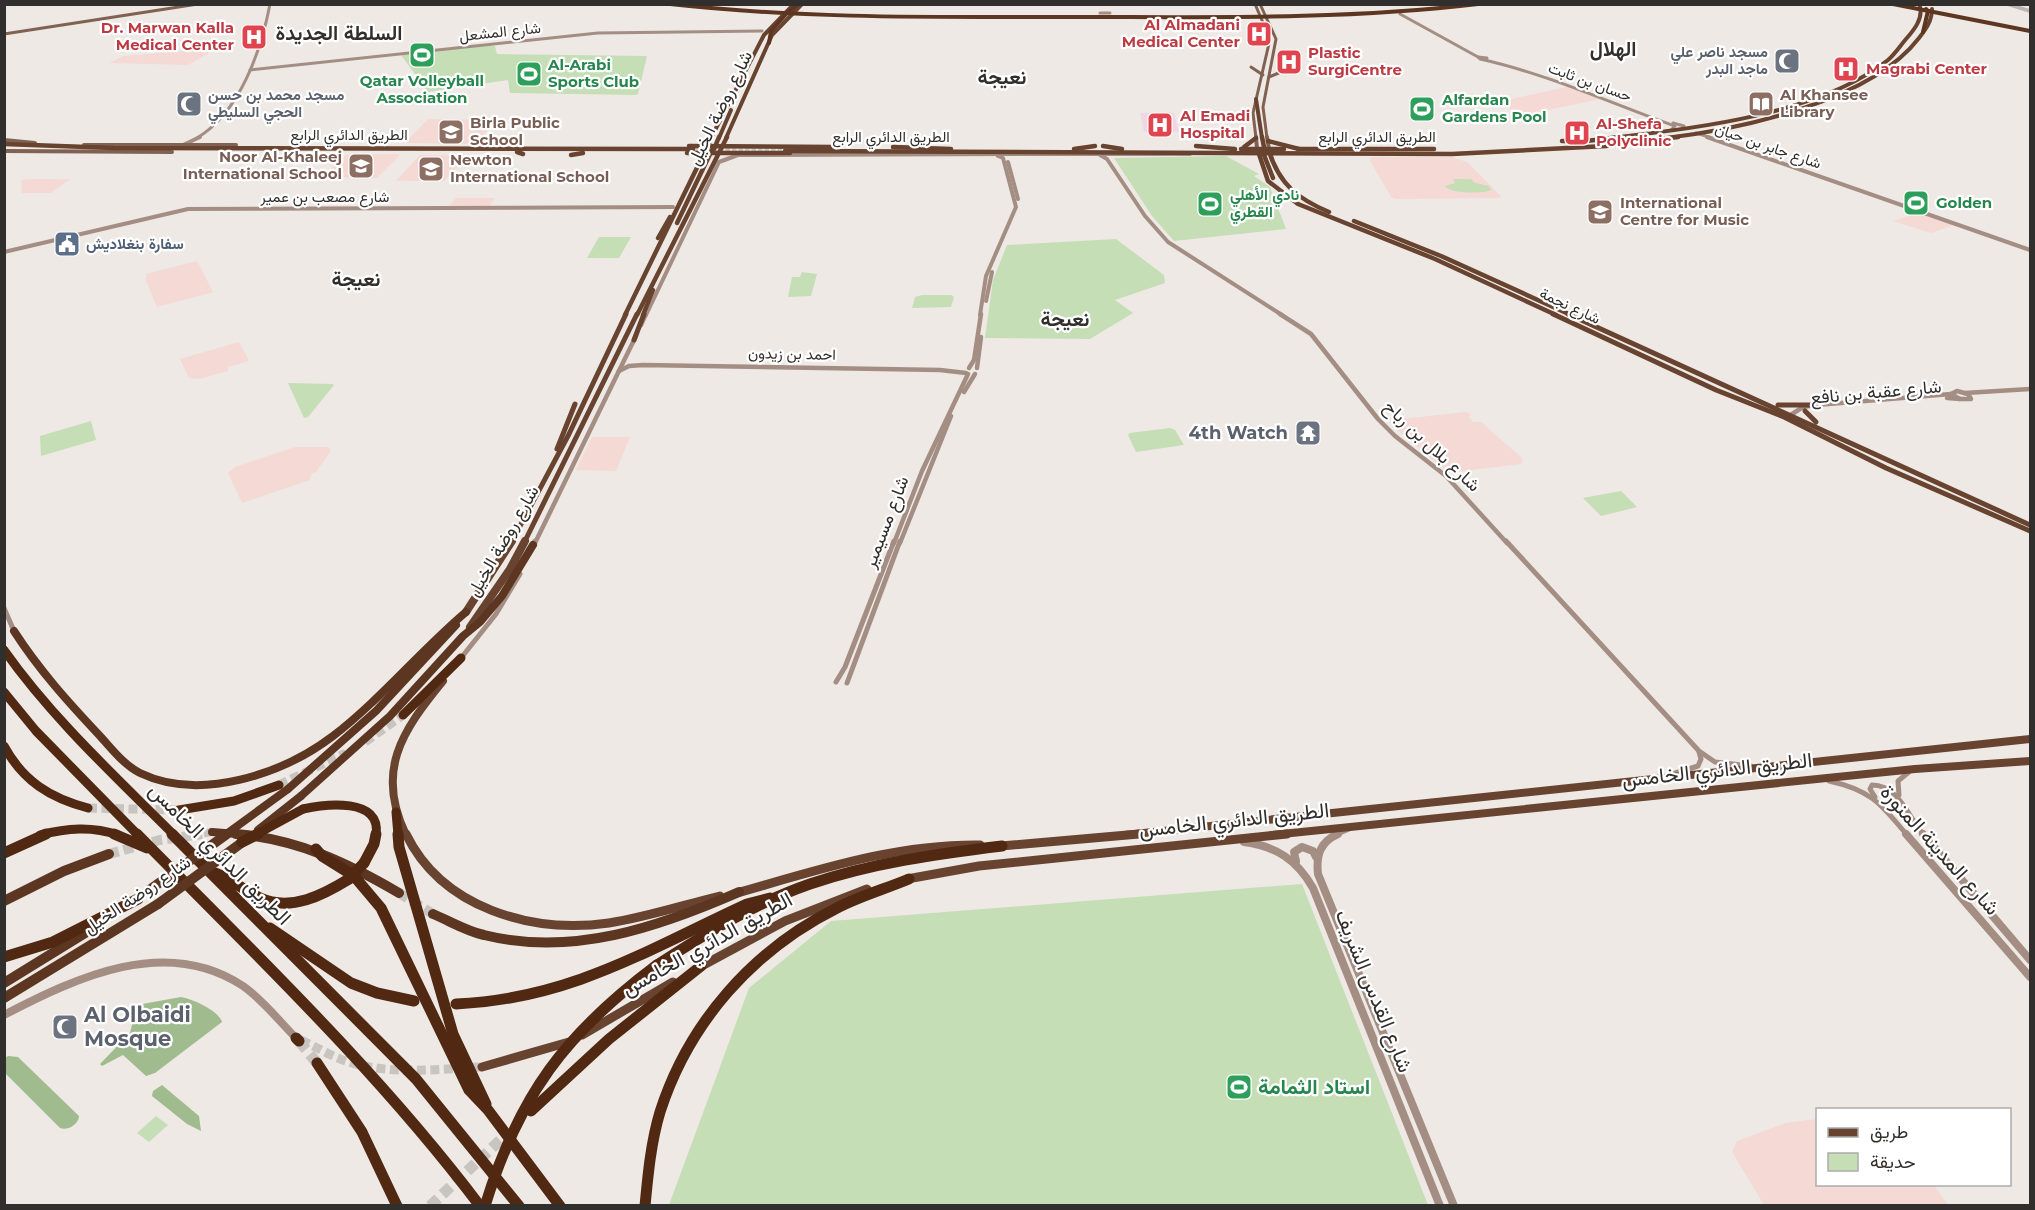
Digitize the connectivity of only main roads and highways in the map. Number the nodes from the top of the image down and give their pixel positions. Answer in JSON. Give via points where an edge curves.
{"nodes":[{"id":1,"x":186,"y":4,"type":"edge"},
{"id":2,"x":194,"y":4,"type":"edge"},
{"id":3,"x":198,"y":4,"type":"edge"},
{"id":4,"x":1255,"y":4,"type":"edge"},
{"id":5,"x":1260,"y":4,"type":"edge"},
{"id":6,"x":1456,"y":4,"type":"edge"},
{"id":7,"x":1467,"y":4,"type":"edge"},
{"id":8,"x":1899,"y":4,"type":"edge"},
{"id":9,"x":1907,"y":4,"type":"edge"},
{"id":10,"x":672,"y":5,"type":"edge"},
{"id":11,"x":796,"y":5,"type":"edge"},
{"id":12,"x":1450,"y":5,"type":"edge"},
{"id":13,"x":1475,"y":5,"type":"edge"},
{"id":14,"x":1894,"y":5,"type":"edge"},
{"id":15,"x":683,"y":6,"type":"junction"},
{"id":16,"x":174,"y":7,"type":"junction"},
{"id":17,"x":694,"y":7,"type":"edge"},
{"id":18,"x":1927,"y":9,"type":"edge"},
{"id":19,"x":159,"y":10,"type":"junction"},
{"id":20,"x":726,"y":10,"type":"junction"},
{"id":21,"x":765,"y":10,"type":"junction"},
{"id":22,"x":1258,"y":10,"type":"junction"},
{"id":23,"x":714,"y":11,"type":"dead end"},
{"id":24,"x":868,"y":12,"type":"dead end"},
{"id":25,"x":1414,"y":12,"type":"junction"},
{"id":26,"x":150,"y":13,"type":"dead end"},
{"id":27,"x":755,"y":13,"type":"junction"},
{"id":28,"x":787,"y":13,"type":"junction"},
{"id":29,"x":888,"y":13,"type":"dead end"},
{"id":30,"x":1027,"y":13,"type":"dead end"},
{"id":31,"x":1039,"y":13,"type":"dead end"},
{"id":32,"x":1102,"y":13,"type":"road end"},
{"id":33,"x":1110,"y":13,"type":"road end"},
{"id":34,"x":1373,"y":13,"type":"junction"},
{"id":35,"x":812,"y":14,"type":"junction"},
{"id":36,"x":860,"y":14,"type":"junction"},
{"id":37,"x":882,"y":14,"type":"junction"},
{"id":38,"x":921,"y":14,"type":"junction"},
{"id":39,"x":1220,"y":14,"type":"dead end"},
{"id":40,"x":136,"y":15,"type":"dead end"},
{"id":41,"x":1012,"y":15,"type":"junction"},
{"id":42,"x":1052,"y":15,"type":"junction"},
{"id":43,"x":1064,"y":15,"type":"junction"},
{"id":44,"x":1130,"y":15,"type":"junction"},
{"id":45,"x":1141,"y":15,"type":"junction"},
{"id":46,"x":1238,"y":15,"type":"junction"},
{"id":47,"x":1384,"y":15,"type":"dead end"},
{"id":48,"x":1951,"y":15,"type":"junction"},
{"id":49,"x":125,"y":16,"type":"junction"},
{"id":50,"x":841,"y":16,"type":"junction"},
{"id":51,"x":1086,"y":16,"type":"junction"},
{"id":52,"x":1246,"y":16,"type":"junction"},
{"id":53,"x":1284,"y":16,"type":"junction"},
{"id":54,"x":89,"y":17,"type":"junction"},
{"id":55,"x":895,"y":17,"type":"junction"},
{"id":56,"x":954,"y":17,"type":"junction"},
{"id":57,"x":966,"y":17,"type":"junction"},
{"id":58,"x":1000,"y":17,"type":"junction"},
{"id":59,"x":1074,"y":17,"type":"junction"},
{"id":60,"x":1153,"y":17,"type":"junction"},
{"id":61,"x":1199,"y":17,"type":"junction"},
{"id":62,"x":1265,"y":17,"type":"junction"},
{"id":63,"x":1273,"y":17,"type":"junction"},
{"id":64,"x":1932,"y":17,"type":"junction"},
{"id":65,"x":106,"y":18,"type":"junction"},
{"id":66,"x":854,"y":18,"type":"dead end"},
{"id":67,"x":886,"y":18,"type":"dead end"},
{"id":68,"x":974,"y":19,"type":"dead end"},
{"id":69,"x":986,"y":19,"type":"dead end"},
{"id":70,"x":1190,"y":19,"type":"dead end"},
{"id":71,"x":776,"y":20,"type":"junction"},
{"id":72,"x":783,"y":21,"type":"junction"},
{"id":73,"x":770,"y":26,"type":"junction"},
{"id":74,"x":2014,"y":27,"type":"junction"},
{"id":75,"x":42,"y":28,"type":"junction"},
{"id":76,"x":2031,"y":29,"type":"edge"},
{"id":77,"x":32,"y":31,"type":"dead end"},
{"id":78,"x":2022,"y":31,"type":"dead end"},
{"id":79,"x":12,"y":32,"type":"junction"},
{"id":80,"x":20,"y":32,"type":"dead end"},
{"id":81,"x":762,"y":32,"type":"road end"},
{"id":82,"x":1923,"y":32,"type":"junction"},
{"id":83,"x":4,"y":33,"type":"edge"},
{"id":84,"x":1903,"y":37,"type":"dead end"},
{"id":85,"x":1910,"y":37,"type":"junction"},
{"id":86,"x":769,"y":43,"type":"junction"},
{"id":87,"x":1916,"y":43,"type":"junction"},
{"id":88,"x":1921,"y":46,"type":"dead end"},
{"id":89,"x":754,"y":56,"type":"junction"},
{"id":90,"x":1889,"y":59,"type":"junction"},
{"id":91,"x":1899,"y":60,"type":"junction"},
{"id":92,"x":1879,"y":61,"type":"dead end"},
{"id":93,"x":745,"y":63,"type":"dead end"},
{"id":94,"x":1266,"y":63,"type":"junction"},
{"id":95,"x":764,"y":65,"type":"dead end"},
{"id":96,"x":1271,"y":66,"type":"junction"},
{"id":97,"x":1900,"y":67,"type":"dead end"},
{"id":98,"x":757,"y":70,"type":"junction"},
{"id":99,"x":742,"y":71,"type":"dead end"},
{"id":100,"x":1860,"y":72,"type":"dead end"},
{"id":101,"x":1263,"y":75,"type":"junction"},
{"id":102,"x":745,"y":76,"type":"junction"},
{"id":103,"x":1884,"y":77,"type":"dead end"},
{"id":104,"x":1269,"y":78,"type":"junction"},
{"id":105,"x":1859,"y":78,"type":"junction"},
{"id":106,"x":1870,"y":79,"type":"junction"},
{"id":107,"x":1848,"y":90,"type":"junction"},
{"id":108,"x":733,"y":97,"type":"junction"},
{"id":109,"x":1843,"y":97,"type":"dead end"},
{"id":110,"x":1256,"y":99,"type":"junction"},
{"id":111,"x":1834,"y":101,"type":"dead end"},
{"id":112,"x":1817,"y":102,"type":"junction"},
{"id":113,"x":1766,"y":112,"type":"junction"},
{"id":114,"x":742,"y":113,"type":"dead end"},
{"id":115,"x":735,"y":116,"type":"junction"},
{"id":116,"x":1751,"y":117,"type":"junction"},
{"id":117,"x":1760,"y":123,"type":"dead end"},
{"id":118,"x":1708,"y":131,"type":"junction"},
{"id":119,"x":1677,"y":132,"type":"junction"},
{"id":120,"x":1696,"y":133,"type":"junction"},
{"id":121,"x":1704,"y":136,"type":"road end"},
{"id":122,"x":712,"y":137,"type":"junction"},
{"id":123,"x":1666,"y":137,"type":"junction"},
{"id":124,"x":1256,"y":138,"type":"junction"},
{"id":125,"x":1268,"y":141,"type":"junction"},
{"id":126,"x":1562,"y":141,"type":"dead end"},
{"id":127,"x":1586,"y":141,"type":"junction"},
{"id":128,"x":1574,"y":142,"type":"junction"},
{"id":129,"x":1617,"y":143,"type":"junction"},
{"id":130,"x":588,"y":144,"type":"dead end"},
{"id":131,"x":236,"y":145,"type":"joint"},
{"id":132,"x":525,"y":145,"type":"dead end"},
{"id":133,"x":645,"y":145,"type":"dead end"},
{"id":134,"x":722,"y":145,"type":"junction"},
{"id":135,"x":851,"y":145,"type":"dead end"},
{"id":136,"x":4,"y":146,"type":"edge"},
{"id":137,"x":536,"y":146,"type":"junction"},
{"id":138,"x":579,"y":146,"type":"junction"},
{"id":139,"x":653,"y":146,"type":"junction"},
{"id":140,"x":686,"y":146,"type":"junction"},
{"id":141,"x":797,"y":146,"type":"junction"},
{"id":142,"x":1095,"y":146,"type":"dead end"},
{"id":143,"x":1103,"y":146,"type":"dead end"},
{"id":144,"x":1196,"y":146,"type":"dead end"},
{"id":145,"x":281,"y":147,"type":"junction"},
{"id":146,"x":845,"y":147,"type":"junction"},
{"id":147,"x":453,"y":148,"type":"junction"},
{"id":148,"x":953,"y":149,"type":"junction"},
{"id":149,"x":1074,"y":149,"type":"junction"},
{"id":150,"x":1122,"y":149,"type":"junction"},
{"id":151,"x":1433,"y":149,"type":"junction"},
{"id":152,"x":1554,"y":149,"type":"junction"},
{"id":153,"x":259,"y":150,"type":"junction"},
{"id":154,"x":692,"y":150,"type":"junction"},
{"id":155,"x":713,"y":150,"type":"junction"},
{"id":156,"x":1235,"y":150,"type":"junction"},
{"id":157,"x":1570,"y":150,"type":"dead end"},
{"id":158,"x":448,"y":151,"type":"junction"},
{"id":159,"x":1264,"y":151,"type":"junction"},
{"id":160,"x":1299,"y":151,"type":"junction"},
{"id":161,"x":1501,"y":151,"type":"junction"},
{"id":162,"x":172,"y":152,"type":"joint"},
{"id":163,"x":961,"y":152,"type":"junction"},
{"id":164,"x":517,"y":153,"type":"junction"},
{"id":165,"x":583,"y":153,"type":"junction"},
{"id":166,"x":730,"y":153,"type":"junction"},
{"id":167,"x":1090,"y":153,"type":"junction"},
{"id":168,"x":524,"y":154,"type":"dead end"},
{"id":169,"x":703,"y":154,"type":"junction"},
{"id":170,"x":572,"y":155,"type":"dead end"},
{"id":171,"x":1100,"y":155,"type":"road end"},
{"id":172,"x":1493,"y":155,"type":"dead end"},
{"id":173,"x":713,"y":162,"type":"junction"},
{"id":174,"x":1260,"y":164,"type":"junction"},
{"id":175,"x":1273,"y":166,"type":"junction"},
{"id":176,"x":694,"y":171,"type":"junction"},
{"id":177,"x":687,"y":176,"type":"dead end"},
{"id":178,"x":703,"y":195,"type":"road end"},
{"id":179,"x":1301,"y":199,"type":"junction"},
{"id":180,"x":693,"y":201,"type":"junction"},
{"id":181,"x":676,"y":206,"type":"junction"},
{"id":182,"x":680,"y":226,"type":"junction"},
{"id":183,"x":658,"y":238,"type":"dead end"},
{"id":184,"x":652,"y":284,"type":"junction"},
{"id":185,"x":634,"y":340,"type":"road end"},
{"id":186,"x":1630,"y":350,"type":"junction"},
{"id":187,"x":1725,"y":391,"type":"junction"},
{"id":188,"x":1766,"y":403,"type":"junction"},
{"id":189,"x":575,"y":404,"type":"dead end"},
{"id":190,"x":1811,"y":405,"type":"road end"},
{"id":191,"x":1805,"y":411,"type":"road end"},
{"id":192,"x":1791,"y":417,"type":"junction"},
{"id":193,"x":1810,"y":432,"type":"junction"},
{"id":194,"x":1838,"y":436,"type":"junction"},
{"id":195,"x":554,"y":463,"type":"junction"},
{"id":196,"x":2013,"y":517,"type":"junction"},
{"id":197,"x":2031,"y":525,"type":"edge"},
{"id":198,"x":2031,"y":531,"type":"edge"},
{"id":199,"x":533,"y":545,"type":"road end"},
{"id":200,"x":466,"y":612,"type":"junction"},
{"id":201,"x":14,"y":631,"type":"road end"},
{"id":202,"x":463,"y":636,"type":"junction"},
{"id":203,"x":4,"y":650,"type":"edge"},
{"id":204,"x":461,"y":658,"type":"joint"},
{"id":205,"x":4,"y":692,"type":"edge"},
{"id":206,"x":403,"y":715,"type":"tunnel mouth"},
{"id":207,"x":2031,"y":739,"type":"edge"},
{"id":208,"x":4,"y":746,"type":"edge"},
{"id":209,"x":2031,"y":761,"type":"edge"},
{"id":210,"x":284,"y":787,"type":"junction"},
{"id":211,"x":88,"y":808,"type":"tunnel mouth"},
{"id":212,"x":179,"y":810,"type":"tunnel mouth"},
{"id":213,"x":396,"y":812,"type":"junction"},
{"id":214,"x":212,"y":832,"type":"tunnel mouth"},
{"id":215,"x":243,"y":842,"type":"junction"},
{"id":216,"x":1002,"y":846,"type":"junction"},
{"id":217,"x":316,"y":849,"type":"junction"},
{"id":218,"x":4,"y":853,"type":"edge"},
{"id":219,"x":109,"y":854,"type":"tunnel mouth"},
{"id":220,"x":158,"y":854,"type":"junction"},
{"id":221,"x":212,"y":872,"type":"junction"},
{"id":222,"x":909,"y":879,"type":"junction"},
{"id":223,"x":739,"y":892,"type":"junction"},
{"id":224,"x":399,"y":893,"type":"tunnel mouth"},
{"id":225,"x":782,"y":896,"type":"junction"},
{"id":226,"x":138,"y":899,"type":"junction"},
{"id":227,"x":4,"y":901,"type":"edge"},
{"id":228,"x":433,"y":914,"type":"tunnel mouth"},
{"id":229,"x":264,"y":926,"type":"junction"},
{"id":230,"x":4,"y":957,"type":"edge"},
{"id":231,"x":701,"y":966,"type":"junction"},
{"id":232,"x":4,"y":982,"type":"edge"},
{"id":233,"x":4,"y":998,"type":"edge"},
{"id":234,"x":414,"y":1001,"type":"dead end"},
{"id":235,"x":456,"y":1004,"type":"dead end"},
{"id":236,"x":317,"y":1063,"type":"tunnel mouth"},
{"id":237,"x":482,"y":1067,"type":"tunnel mouth"},
{"id":238,"x":488,"y":1110,"type":"junction"},
{"id":239,"x":531,"y":1111,"type":"dead end"},
{"id":240,"x":465,"y":1185,"type":"junction"},
{"id":241,"x":397,"y":1206,"type":"edge"},
{"id":242,"x":473,"y":1206,"type":"edge"},
{"id":243,"x":480,"y":1206,"type":"edge"},
{"id":244,"x":485,"y":1206,"type":"edge"},
{"id":245,"x":519,"y":1206,"type":"edge"},
{"id":246,"x":560,"y":1206,"type":"edge"},
{"id":247,"x":645,"y":1206,"type":"edge"}],
"edges":[{"from":1,"to":16,"type":"main road"},
{"from":2,"to":16,"type":"main road"},
{"from":3,"to":16,"type":"main road"},
{"from":4,"to":22,"type":"main road","name":"شارع نجمة"},
{"from":5,"to":62,"type":"main road","name":"شارع نجمة"},
{"from":6,"to":12,"type":"highway"},
{"from":7,"to":25,"type":"highway"},
{"from":8,"to":18,"type":"highway"},
{"from":9,"to":18,"type":"highway"},
{"from":10,"to":15,"type":"highway"},
{"from":10,"to":28,"type":"highway"},
{"from":11,"to":21,"type":"highway"},
{"from":11,"to":28,"type":"highway"},
{"from":11,"to":35,"type":"highway"},
{"from":12,"to":34,"type":"highway"},
{"from":13,"to":25,"type":"highway"},
{"from":14,"to":18,"type":"highway"},
{"from":15,"to":17,"type":"highway"},
{"from":15,"to":20,"type":"highway"},
{"from":16,"to":19,"type":"main road"},
{"from":16,"to":54,"type":"main road"},
{"from":16,"to":65,"type":"main road"},
{"from":17,"to":21,"type":"highway"},
{"from":18,"to":48,"type":"highway"},
{"from":18,"to":64,"type":"main road","name":"الطريق الدائري الرابع"},
{"from":18,"to":76,"type":"highway"},
{"from":18,"to":76,"type":"highway"},
{"from":18,"to":82,"type":"highway"},
{"from":18,"to":85,"type":"main road","name":"الطريق الدائري الرابع"},
{"from":19,"to":26,"type":"main road"},
{"from":19,"to":49,"type":"main road"},
{"from":20,"to":23,"type":"highway"},
{"from":20,"to":27,"type":"highway"},
{"from":21,"to":28,"type":"highway"},
{"from":22,"to":52,"type":"highway"},
{"from":22,"to":62,"type":"main road","name":"شارع نجمة"},
{"from":24,"to":36,"type":"highway"},
{"from":25,"to":34,"type":"highway"},
{"from":27,"to":28,"type":"highway"},
{"from":27,"to":71,"type":"highway","via":[[772,15]]},
{"from":28,"to":35,"type":"highway"},
{"from":28,"to":38,"type":"highway"},
{"from":28,"to":71,"type":"main road","name":"شارع روضة الخيل"},
{"from":28,"to":72,"type":"main road","name":"شارع روضة الخيل"},
{"from":28,"to":86,"type":"highway","via":[[771,31]]},
{"from":29,"to":37,"type":"highway"},
{"from":30,"to":41,"type":"highway"},
{"from":31,"to":42,"type":"highway"},
{"from":32,"to":51,"type":"highway"},
{"from":33,"to":44,"type":"highway"},
{"from":34,"to":47,"type":"highway"},
{"from":34,"to":53,"type":"highway"},
{"from":34,"to":63,"type":"highway"},
{"from":35,"to":36,"type":"highway"},
{"from":35,"to":50,"type":"highway"},
{"from":35,"to":72,"type":"highway"},
{"from":36,"to":37,"type":"highway"},
{"from":37,"to":38,"type":"highway"},
{"from":38,"to":41,"type":"highway"},
{"from":39,"to":46,"type":"highway"},
{"from":40,"to":49,"type":"main road"},
{"from":41,"to":42,"type":"highway"},
{"from":42,"to":43,"type":"highway"},
{"from":43,"to":51,"type":"highway"},
{"from":43,"to":57,"type":"highway"},
{"from":44,"to":45,"type":"highway"},
{"from":44,"to":51,"type":"highway"},
{"from":45,"to":46,"type":"highway"},
{"from":45,"to":59,"type":"highway"},
{"from":46,"to":52,"type":"highway"},
{"from":48,"to":64,"type":"highway"},
{"from":48,"to":74,"type":"highway"},
{"from":49,"to":65,"type":"main road"},
{"from":50,"to":55,"type":"highway"},
{"from":50,"to":66,"type":"highway"},
{"from":51,"to":59,"type":"highway"},
{"from":51,"to":60,"type":"highway"},
{"from":52,"to":61,"type":"highway"},
{"from":52,"to":62,"type":"highway"},
{"from":52,"to":62,"type":"highway"},
{"from":53,"to":62,"type":"highway"},
{"from":53,"to":62,"type":"highway"},
{"from":53,"to":63,"type":"highway"},
{"from":54,"to":83,"type":"main road"},
{"from":54,"to":83,"type":"main road"},
{"from":55,"to":56,"type":"highway"},
{"from":55,"to":67,"type":"highway"},
{"from":56,"to":57,"type":"highway"},
{"from":56,"to":68,"type":"highway"},
{"from":57,"to":58,"type":"highway"},
{"from":58,"to":59,"type":"highway"},
{"from":58,"to":69,"type":"highway"},
{"from":60,"to":61,"type":"highway"},
{"from":60,"to":62,"type":"highway"},
{"from":61,"to":70,"type":"highway"},
{"from":62,"to":63,"type":"highway"},
{"from":62,"to":94,"type":"main road","name":"شارع نجمة","via":[[1270,39]]},
{"from":62,"to":96,"type":"main road","name":"شارع نجمة","via":[[1276,39]]},
{"from":64,"to":82,"type":"main road","name":"الطريق الدائري الرابع"},
{"from":65,"to":75,"type":"main road"},
{"from":71,"to":73,"type":"main road","name":"شارع روضة الخيل"},
{"from":72,"to":86,"type":"main road","name":"شارع روضة الخيل"},
{"from":73,"to":81,"type":"main road"},
{"from":73,"to":89,"type":"main road","name":"شارع روضة الخيل"},
{"from":74,"to":76,"type":"highway"},
{"from":74,"to":78,"type":"highway"},
{"from":75,"to":77,"type":"main road"},
{"from":75,"to":79,"type":"main road"},
{"from":79,"to":80,"type":"main road"},
{"from":79,"to":83,"type":"main road"},
{"from":82,"to":87,"type":"main road","name":"الطريق الدائري الرابع"},
{"from":84,"to":85,"type":"main road"},
{"from":85,"to":90,"type":"main road","name":"الطريق الدائري الرابع"},
{"from":86,"to":98,"type":"main road","name":"شارع روضة الخيل"},
{"from":87,"to":88,"type":"main road"},
{"from":87,"to":91,"type":"main road","name":"الطريق الدائري الرابع"},
{"from":89,"to":93,"type":"main road"},
{"from":89,"to":102,"type":"main road","name":"شارع روضة الخيل"},
{"from":90,"to":92,"type":"main road"},
{"from":90,"to":105,"type":"main road","name":"الطريق الدائري الرابع"},
{"from":91,"to":97,"type":"main road"},
{"from":91,"to":106,"type":"main road","name":"الطريق الدائري الرابع"},
{"from":94,"to":101,"type":"main road","name":"شارع نجمة"},
{"from":94,"to":101,"type":"main road","via":[[1252,66]]},
{"from":95,"to":98,"type":"main road"},
{"from":96,"to":104,"type":"main road","name":"شارع نجمة"},
{"from":96,"to":104,"type":"main road","via":[[1281,71]]},
{"from":98,"to":115,"type":"main road","name":"شارع روضة الخيل"},
{"from":99,"to":102,"type":"main road"},
{"from":100,"to":105,"type":"main road"},
{"from":101,"to":110,"type":"main road","name":"شارع نجمة"},
{"from":102,"to":108,"type":"main road","name":"شارع روضة الخيل"},
{"from":103,"to":106,"type":"main road"},
{"from":104,"to":125,"type":"main road","name":"شارع نجمة","via":[[1263,103]]},
{"from":105,"to":113,"type":"main road","name":"الطريق الدائري الرابع","via":[[1822,95]]},
{"from":106,"to":107,"type":"main road","name":"الطريق الدائري الرابع"},
{"from":107,"to":109,"type":"main road"},
{"from":107,"to":112,"type":"main road","name":"الطريق الدائري الرابع"},
{"from":108,"to":122,"type":"main road","name":"شارع روضة الخيل"},
{"from":108,"to":155,"type":"main road","via":[[735,102]]},
{"from":110,"to":124,"type":"main road","name":"شارع نجمة","via":[[1252,113]]},
{"from":110,"to":159,"type":"main road"},
{"from":111,"to":112,"type":"main road"},
{"from":112,"to":116,"type":"main road","name":"الطريق الدائري الرابع"},
{"from":113,"to":116,"type":"main road"},
{"from":113,"to":127,"type":"main road","name":"الطريق الدائري الرابع"},
{"from":114,"to":115,"type":"main road"},
{"from":115,"to":134,"type":"main road","name":"شارع روضة الخيل"},
{"from":116,"to":117,"type":"main road"},
{"from":116,"to":118,"type":"main road","name":"الطريق الدائري الرابع","via":[[1732,128]]},
{"from":116,"to":118,"type":"main road","via":[[1702,129]]},
{"from":116,"to":120,"type":"main road","via":[[1695,129]]},
{"from":118,"to":120,"type":"main road","name":"الطريق الدائري الرابع"},
{"from":119,"to":120,"type":"main road"},
{"from":119,"to":128,"type":"main road"},
{"from":119,"to":129,"type":"main road","via":[[1681,133]]},
{"from":120,"to":123,"type":"main road","name":"الطريق الدائري الرابع"},
{"from":121,"to":123,"type":"main road"},
{"from":122,"to":140,"type":"main road","via":[[702,144]]},
{"from":122,"to":155,"type":"main road","name":"شارع روضة الخيل"},
{"from":123,"to":129,"type":"main road","name":"الطريق الدائري الرابع"},
{"from":124,"to":156,"type":"main road"},
{"from":124,"to":159,"type":"main road","name":"شارع نجمة"},
{"from":125,"to":159,"type":"main road","name":"شارع نجمة"},
{"from":125,"to":160,"type":"main road"},
{"from":126,"to":127,"type":"main road"},
{"from":127,"to":128,"type":"main road","name":"الطريق الدائري الرابع"},
{"from":128,"to":151,"type":"main road","name":"الطريق الدائري الرابع"},
{"from":129,"to":152,"type":"main road","name":"الطريق الدائري الرابع"},
{"from":130,"to":138,"type":"main road"},
{"from":131,"to":136,"type":"main road"},
{"from":131,"to":145,"type":"main road"},
{"from":132,"to":137,"type":"main road"},
{"from":133,"to":139,"type":"main road"},
{"from":134,"to":141,"type":"main road"},
{"from":134,"to":155,"type":"main road","name":"شارع روضة الخيل"},
{"from":134,"to":166,"type":"main road"},
{"from":135,"to":146,"type":"main road"},
{"from":136,"to":145,"type":"main road","name":"الطريق الدائري الرابع"},
{"from":136,"to":153,"type":"main road","name":"الطريق الدائري الرابع"},
{"from":136,"to":162,"type":"main road"},
{"from":137,"to":138,"type":"main road"},
{"from":137,"to":147,"type":"main road"},
{"from":138,"to":139,"type":"main road"},
{"from":139,"to":140,"type":"main road"},
{"from":140,"to":154,"type":"main road"},
{"from":141,"to":146,"type":"main road"},
{"from":141,"to":166,"type":"main road"},
{"from":142,"to":149,"type":"main road"},
{"from":143,"to":150,"type":"main road"},
{"from":144,"to":156,"type":"main road"},
{"from":145,"to":147,"type":"main road","name":"الطريق الدائري الرابع"},
{"from":146,"to":148,"type":"main road"},
{"from":147,"to":154,"type":"main road","name":"الطريق الدائري الرابع"},
{"from":148,"to":149,"type":"main road","name":"الطريق الدائري الرابع"},
{"from":148,"to":163,"type":"main road","name":"الطريق الدائري الرابع","via":[[785,150]]},
{"from":149,"to":150,"type":"main road","name":"الطريق الدائري الرابع"},
{"from":150,"to":156,"type":"main road","name":"الطريق الدائري الرابع"},
{"from":151,"to":159,"type":"main road"},
{"from":151,"to":160,"type":"main road","name":"الطريق الدائري الرابع"},
{"from":152,"to":157,"type":"main road"},
{"from":152,"to":161,"type":"main road","name":"الطريق الدائري الرابع"},
{"from":153,"to":158,"type":"main road","name":"الطريق الدائري الرابع"},
{"from":153,"to":162,"type":"main road"},
{"from":154,"to":155,"type":"main road"},
{"from":154,"to":158,"type":"main road","name":"الطريق الدائري الرابع"},
{"from":154,"to":165,"type":"main road"},
{"from":154,"to":169,"type":"main road"},
{"from":154,"to":169,"type":"main road"},
{"from":155,"to":166,"type":"main road"},
{"from":155,"to":169,"type":"main road"},
{"from":155,"to":173,"type":"main road","name":"شارع روضة الخيل"},
{"from":155,"to":182,"type":"main road","via":[[677,220]]},
{"from":156,"to":159,"type":"main road","name":"الطريق الدائري الرابع"},
{"from":156,"to":159,"type":"main road","name":"الطريق الدائري الرابع"},
{"from":156,"to":167,"type":"main road","name":"الطريق الدائري الرابع"},
{"from":156,"to":174,"type":"main road"},
{"from":158,"to":164,"type":"main road"},
{"from":159,"to":160,"type":"main road","name":"الطريق الدائري الرابع"},
{"from":159,"to":167,"type":"main road"},
{"from":159,"to":174,"type":"main road","name":"شارع نجمة"},
{"from":159,"to":175,"type":"main road","name":"شارع نجمة"},
{"from":159,"to":179,"type":"main road","via":[[1273,178],[1285,191]]},
{"from":160,"to":161,"type":"main road","name":"الطريق الدائري الرابع"},
{"from":160,"to":175,"type":"main road","via":[[1279,157]]},
{"from":161,"to":172,"type":"main road"},
{"from":163,"to":166,"type":"main road"},
{"from":163,"to":167,"type":"main road","name":"الطريق الدائري الرابع"},
{"from":164,"to":165,"type":"main road"},
{"from":164,"to":168,"type":"main road"},
{"from":165,"to":170,"type":"main road"},
{"from":166,"to":173,"type":"main road"},
{"from":167,"to":171,"type":"main road"},
{"from":169,"to":176,"type":"main road","name":"شارع روضة الخيل"},
{"from":173,"to":180,"type":"main road","name":"شارع روضة الخيل"},
{"from":174,"to":186,"type":"main road","name":"شارع نجمة","via":[[1268,182],[1298,204],[1435,259]]},
{"from":175,"to":179,"type":"main road","name":"شارع نجمة","via":[[1282,184]]},
{"from":176,"to":177,"type":"main road"},
{"from":176,"to":181,"type":"main road","name":"شارع روضة الخيل"},
{"from":178,"to":180,"type":"main road"},
{"from":179,"to":188,"type":"main road","name":"شارع نجمة","via":[[1420,246]]},
{"from":180,"to":182,"type":"main road","name":"شارع روضة الخيل"},
{"from":181,"to":183,"type":"main road"},
{"from":181,"to":195,"type":"main road","name":"شارع روضة الخيل"},
{"from":182,"to":184,"type":"main road","name":"شارع روضة الخيل"},
{"from":184,"to":185,"type":"main road","via":[[653,292]]},
{"from":184,"to":202,"type":"main road","name":"شارع روضة الخيل","via":[[510,569]]},
{"from":186,"to":187,"type":"main road"},
{"from":186,"to":192,"type":"main road","name":"شارع نجمة","via":[[1757,409]]},
{"from":187,"to":188,"type":"main road","via":[[1769,406]]},
{"from":187,"to":192,"type":"main road"},
{"from":188,"to":190,"type":"main road","via":[[1787,407]]},
{"from":188,"to":192,"type":"main road","name":"شارع نجمة"},
{"from":189,"to":195,"type":"main road","via":[[554,454]]},
{"from":191,"to":194,"type":"main road"},
{"from":192,"to":193,"type":"main road","name":"شارع نجمة"},
{"from":192,"to":194,"type":"main road","name":"شارع نجمة"},
{"from":193,"to":196,"type":"main road","via":[[1820,432]]},
{"from":193,"to":198,"type":"main road","name":"شارع نجمة"},
{"from":194,"to":196,"type":"main road","name":"شارع نجمة"},
{"from":195,"to":200,"type":"main road","name":"شارع روضة الخيل","via":[[498,565]]},
{"from":196,"to":197,"type":"main road","name":"شارع نجمة"},
{"from":199,"to":202,"type":"highway","via":[[495,605]]},
{"from":200,"to":201,"type":"highway","via":[[321,744],[266,771],[198,784],[154,779],[125,762],[61,696]]},
{"from":200,"to":210,"type":"highway","name":"شارع روضة الخيل","via":[[385,701]]},
{"from":202,"to":215,"type":"highway","name":"شارع روضة الخيل","bridge":true,"via":[[390,716]]},
{"from":203,"to":221,"type":"highway","name":"الطريق الدائري الخامس","via":[[91,752]]},
{"from":204,"to":206,"type":"highway"},
{"from":204,"to":213,"type":"main road","name":"الطريق الدائري الخامس","via":[[416,715],[400,744],[391,777]]},
{"from":205,"to":220,"type":"highway","via":[[36,731]]},
{"from":207,"to":216,"type":"main road","name":"الطريق الدائري الخامس"},
{"from":208,"to":211,"type":"highway","via":[[22,775],[38,789],[60,801]]},
{"from":209,"to":222,"type":"main road","name":"الطريق الدائري الخامس","via":[[1915,769],[1359,826],[979,866]]},
{"from":210,"to":212,"type":"highway"},
{"from":210,"to":226,"type":"highway","name":"شارع روضة الخيل","bridge":true},
{"from":213,"to":223,"type":"main road","name":"الطريق الدائري الخامس","via":[[414,853],[440,882],[477,905],[523,920],[570,925],[607,923]]},
{"from":213,"to":238,"type":"highway","via":[[399,847],[453,1034]]},
{"from":214,"to":217,"type":"highway","via":[[270,837]]},
{"from":215,"to":221,"type":"highway","bridge":true,"via":[[318,804],[354,804],[370,814],[376,830],[364,863],[349,879],[315,897],[280,903]]},
{"from":215,"to":233,"type":"highway","name":"شارع روضة الخيل","bridge":true,"via":[[158,903]]},
{"from":216,"to":223,"type":"main road","name":"الطريق الدائري الخامس","via":[[947,845],[887,852]]},
{"from":216,"to":225,"type":"highway","via":[[889,862]]},
{"from":217,"to":224,"type":"highway"},
{"from":217,"to":238,"type":"highway","via":[[354,876],[381,908],[469,1090]]},
{"from":218,"to":220,"type":"highway","via":[[48,833],[81,827],[118,833]]},
{"from":219,"to":227,"type":"highway"},
{"from":220,"to":240,"type":"highway","via":[[397,1100]]},
{"from":221,"to":229,"type":"highway","name":"الطريق الدائري الخامس"},
{"from":222,"to":231,"type":"main road","name":"الطريق الدائري الخامس","via":[[852,894],[806,912]]},
{"from":222,"to":247,"type":"highway","via":[[842,905],[798,930],[753,963],[717,1001],[677,1064],[663,1100],[650,1147]]},
{"from":223,"to":228,"type":"highway","via":[[622,935],[560,943],[502,939]]},
{"from":225,"to":235,"type":"highway","via":[[747,904],[549,991]]},
{"from":225,"to":244,"type":"highway","bridge":true,"via":[[657,965],[592,1016],[548,1066],[507,1137]]},
{"from":226,"to":230,"type":"highway","via":[[53,942]]},
{"from":226,"to":232,"type":"highway","name":"شارع روضة الخيل"},
{"from":229,"to":234,"type":"highway","via":[[289,937],[344,979],[366,990]]},
{"from":229,"to":245,"type":"highway","name":"الطريق الدائري الخامس","via":[[416,1080]]},
{"from":231,"to":237,"type":"main road","name":"الطريق الدائري الخامس","via":[[570,1042]]},
{"from":231,"to":239,"type":"highway","via":[[609,1038]]},
{"from":236,"to":241,"type":"highway","via":[[380,1161]]},
{"from":238,"to":246,"type":"highway"},
{"from":240,"to":242,"type":"highway"},
{"from":240,"to":243,"type":"highway"}]}
